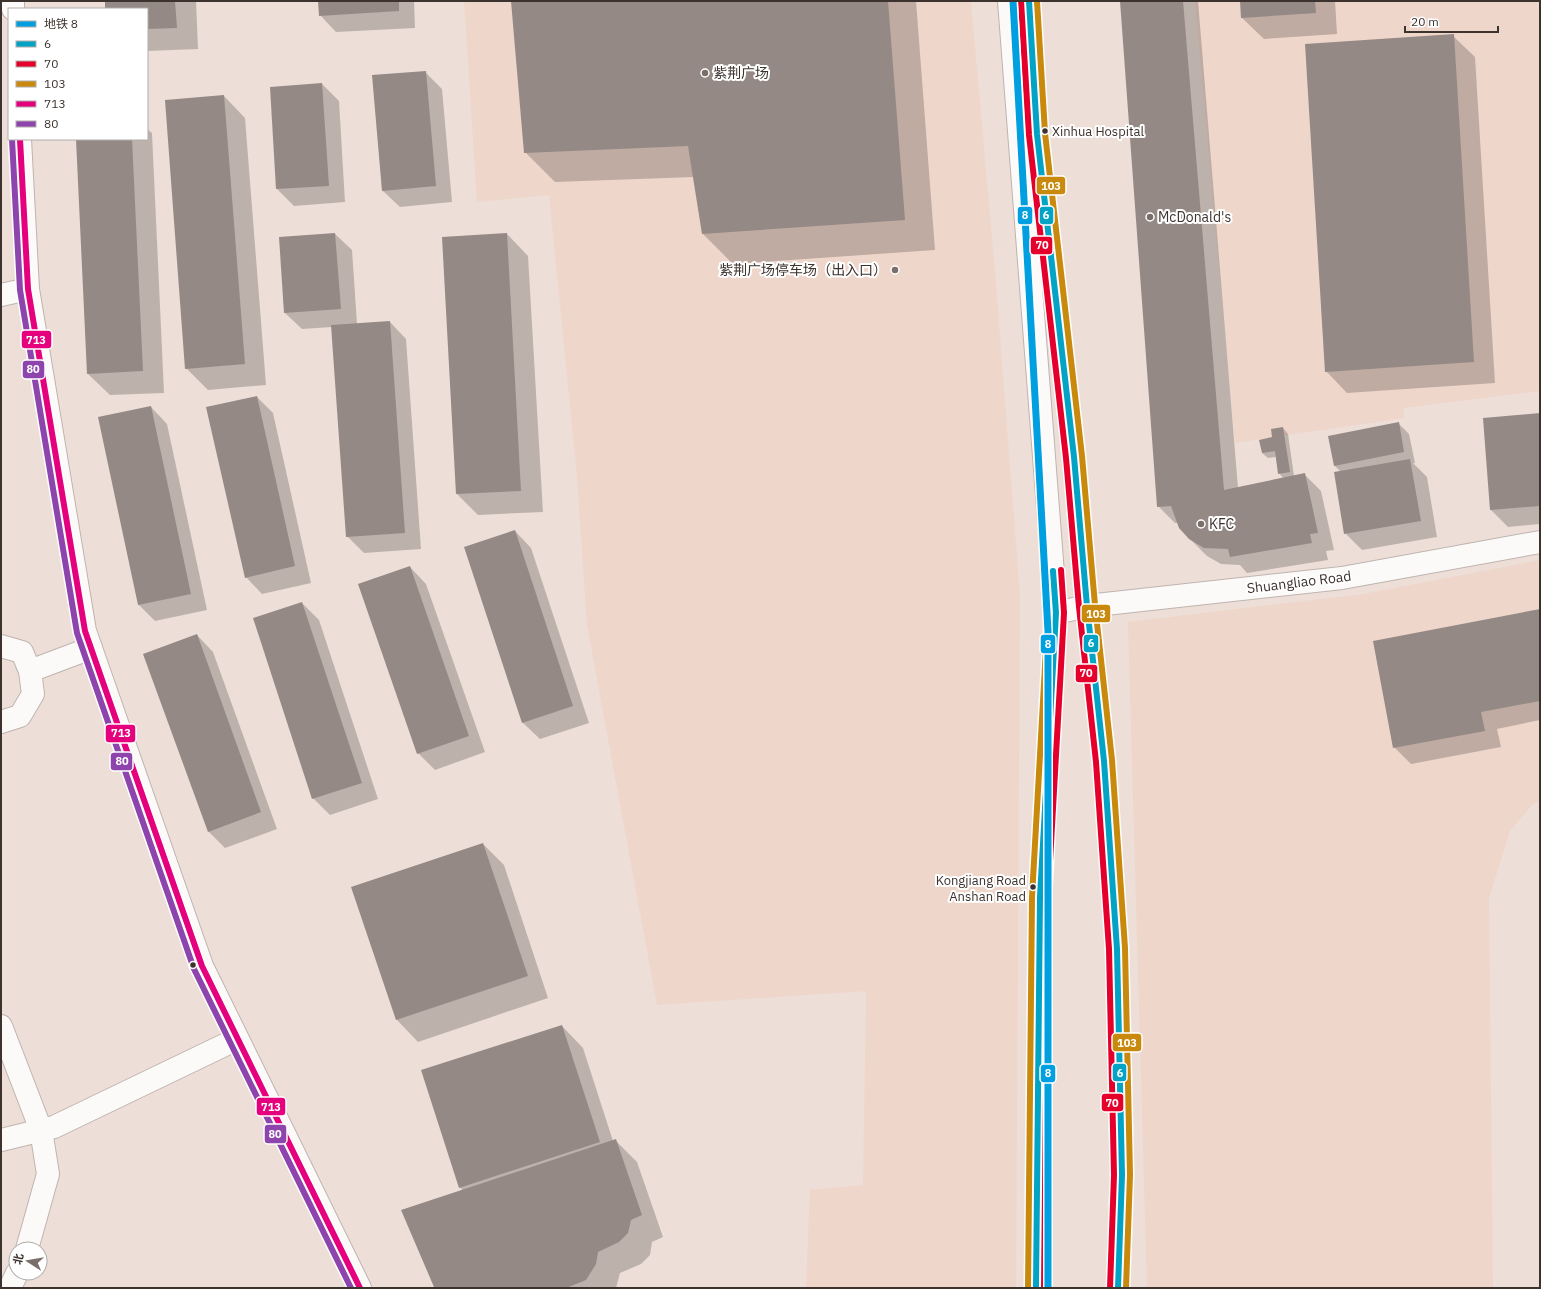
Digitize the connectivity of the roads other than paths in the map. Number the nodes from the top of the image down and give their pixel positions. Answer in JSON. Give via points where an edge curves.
{"nodes":[{"id":1,"x":1009,"y":1,"type":"edge"},
{"id":2,"x":1029,"y":1,"type":"edge"},
{"id":3,"x":20,"y":140,"type":"edge"},
{"id":4,"x":28,"y":289,"type":"junction"},
{"id":5,"x":1,"y":295,"type":"edge"},
{"id":6,"x":1540,"y":542,"type":"edge"},
{"id":7,"x":1087,"y":606,"type":"junction"},
{"id":8,"x":1056,"y":613,"type":"junction"},
{"id":9,"x":1,"y":646,"type":"edge"},
{"id":10,"x":91,"y":648,"type":"junction"},
{"id":11,"x":30,"y":671,"type":"junction"},
{"id":12,"x":1,"y":722,"type":"edge"},
{"id":13,"x":1,"y":1026,"type":"edge"},
{"id":14,"x":237,"y":1039,"type":"junction"},
{"id":15,"x":41,"y":1130,"type":"junction"},
{"id":16,"x":1,"y":1140,"type":"edge"},
{"id":17,"x":29,"y":1241,"type":"edge"},
{"id":18,"x":360,"y":1288,"type":"edge"},
{"id":19,"x":1036,"y":1288,"type":"edge"},
{"id":20,"x":1118,"y":1288,"type":"edge"}],
"edges":[{"from":1,"to":8,"type":"main road"},
{"from":2,"to":7,"type":"main road","via":[[1037,134],[1074,457]]},
{"from":3,"to":4,"type":"main road"},
{"from":4,"to":5,"type":"main road"},
{"from":4,"to":10,"type":"main road","via":[[85,632]]},
{"from":6,"to":7,"type":"main road","name":"Shuangliao Road","via":[[1342,578]]},
{"from":7,"to":8,"type":"main road","name":"Shuangliao Road"},
{"from":7,"to":20,"type":"main road","via":[[1104,761],[1117,949],[1122,1175]]},
{"from":8,"to":19,"type":"main road","via":[[1040,897]]},
{"from":9,"to":11,"type":"main road","via":[[22,652]]},
{"from":10,"to":11,"type":"main road"},
{"from":10,"to":14,"type":"main road","via":[[202,966]]},
{"from":11,"to":12,"type":"main road","via":[[33,694],[20,716]]},
{"from":13,"to":15,"type":"main road"},
{"from":14,"to":15,"type":"main road","via":[[54,1127]]},
{"from":14,"to":18,"type":"main road"},
{"from":15,"to":16,"type":"main road"},
{"from":15,"to":17,"type":"main road","via":[[48,1174]]}]}
